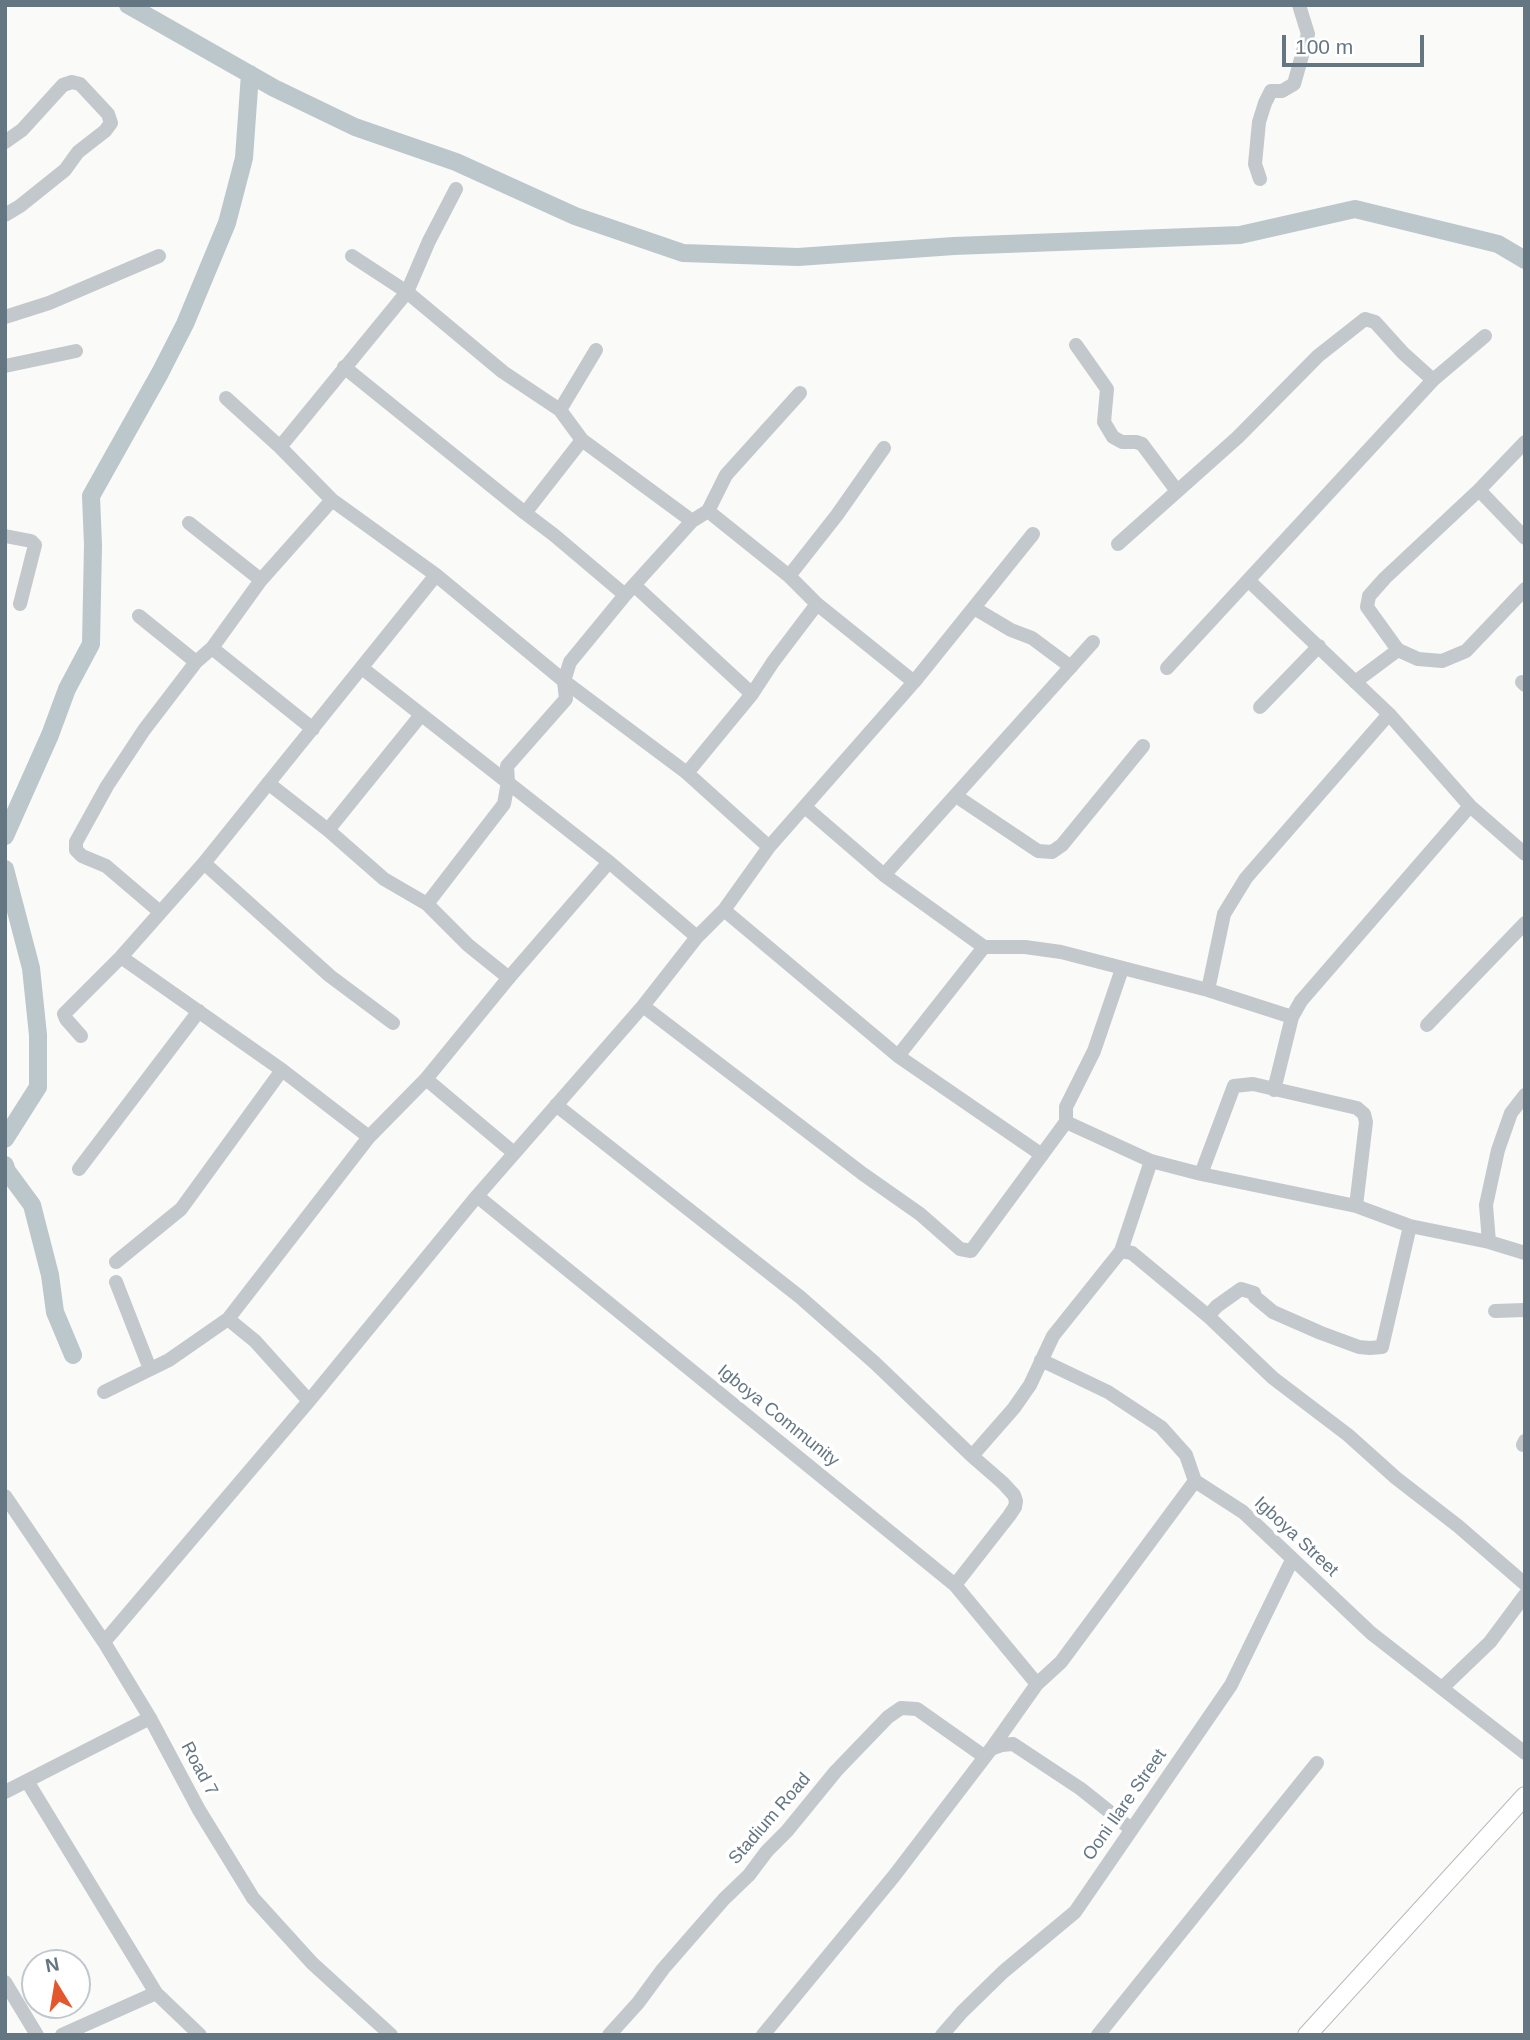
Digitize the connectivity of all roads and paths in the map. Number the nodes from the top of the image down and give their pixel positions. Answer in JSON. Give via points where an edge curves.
{"nodes":[{"id":1,"x":1299,"y":5,"type":"edge"},
{"id":2,"x":5,"y":142,"type":"edge"},
{"id":3,"x":1260,"y":179,"type":"dead end"},
{"id":4,"x":456,"y":189,"type":"dead end"},
{"id":5,"x":5,"y":215,"type":"edge"},
{"id":6,"x":159,"y":256,"type":"dead end"},
{"id":7,"x":352,"y":256,"type":"dead end"},
{"id":8,"x":407,"y":292,"type":"junction"},
{"id":9,"x":5,"y":317,"type":"edge"},
{"id":10,"x":1485,"y":336,"type":"dead end"},
{"id":11,"x":1076,"y":345,"type":"dead end"},
{"id":12,"x":596,"y":350,"type":"dead end"},
{"id":13,"x":76,"y":351,"type":"dead end"},
{"id":14,"x":5,"y":366,"type":"edge"},
{"id":15,"x":344,"y":368,"type":"junction"},
{"id":16,"x":1433,"y":380,"type":"junction"},
{"id":17,"x":800,"y":393,"type":"dead end"},
{"id":18,"x":226,"y":398,"type":"dead end"},
{"id":19,"x":560,"y":411,"type":"junction"},
{"id":20,"x":582,"y":440,"type":"junction"},
{"id":21,"x":1525,"y":442,"type":"edge"},
{"id":22,"x":280,"y":447,"type":"junction"},
{"id":23,"x":884,"y":448,"type":"dead end"},
{"id":24,"x":1479,"y":490,"type":"junction"},
{"id":25,"x":1177,"y":491,"type":"junction"},
{"id":26,"x":332,"y":500,"type":"junction"},
{"id":27,"x":708,"y":511,"type":"junction"},
{"id":28,"x":524,"y":513,"type":"junction"},
{"id":29,"x":692,"y":521,"type":"junction"},
{"id":30,"x":189,"y":523,"type":"dead end"},
{"id":31,"x":1033,"y":534,"type":"dead end"},
{"id":32,"x":5,"y":536,"type":"edge"},
{"id":33,"x":1525,"y":538,"type":"edge"},
{"id":34,"x":1118,"y":544,"type":"dead end"},
{"id":35,"x":436,"y":575,"type":"junction"},
{"id":36,"x":789,"y":576,"type":"junction"},
{"id":37,"x":261,"y":580,"type":"junction"},
{"id":38,"x":1248,"y":580,"type":"junction"},
{"id":39,"x":1525,"y":589,"type":"edge"},
{"id":40,"x":629,"y":590,"type":"junction"},
{"id":41,"x":20,"y":604,"type":"dead end"},
{"id":42,"x":817,"y":604,"type":"junction"},
{"id":43,"x":974,"y":608,"type":"junction"},
{"id":44,"x":139,"y":616,"type":"dead end"},
{"id":45,"x":1093,"y":642,"type":"dead end"},
{"id":46,"x":1319,"y":646,"type":"junction"},
{"id":47,"x":212,"y":648,"type":"junction"},
{"id":48,"x":1398,"y":650,"type":"junction"},
{"id":49,"x":196,"y":662,"type":"junction"},
{"id":50,"x":1071,"y":667,"type":"junction"},
{"id":51,"x":362,"y":668,"type":"junction"},
{"id":52,"x":1167,"y":668,"type":"dead end"},
{"id":53,"x":564,"y":681,"type":"junction"},
{"id":54,"x":914,"y":682,"type":"junction"},
{"id":55,"x":1355,"y":682,"type":"junction"},
{"id":56,"x":752,"y":694,"type":"junction"},
{"id":57,"x":1260,"y":708,"type":"dead end"},
{"id":58,"x":1389,"y":714,"type":"junction"},
{"id":59,"x":421,"y":715,"type":"junction"},
{"id":60,"x":313,"y":729,"type":"junction"},
{"id":61,"x":1143,"y":747,"type":"dead end"},
{"id":62,"x":687,"y":773,"type":"junction"},
{"id":63,"x":508,"y":782,"type":"junction"},
{"id":64,"x":268,"y":783,"type":"junction"},
{"id":65,"x":956,"y":796,"type":"junction"},
{"id":66,"x":1470,"y":806,"type":"junction"},
{"id":67,"x":806,"y":807,"type":"junction"},
{"id":68,"x":328,"y":830,"type":"junction"},
{"id":69,"x":769,"y":848,"type":"junction"},
{"id":70,"x":1525,"y":854,"type":"edge"},
{"id":71,"x":609,"y":862,"type":"junction"},
{"id":72,"x":204,"y":863,"type":"junction"},
{"id":73,"x":884,"y":875,"type":"junction"},
{"id":74,"x":427,"y":904,"type":"junction"},
{"id":75,"x":724,"y":910,"type":"junction"},
{"id":76,"x":160,"y":912,"type":"junction"},
{"id":77,"x":1525,"y":923,"type":"edge"},
{"id":78,"x":696,"y":937,"type":"junction"},
{"id":79,"x":984,"y":947,"type":"junction"},
{"id":80,"x":121,"y":957,"type":"junction"},
{"id":81,"x":1122,"y":969,"type":"junction"},
{"id":82,"x":509,"y":978,"type":"junction"},
{"id":83,"x":1208,"y":990,"type":"junction"},
{"id":84,"x":643,"y":1006,"type":"junction"},
{"id":85,"x":199,"y":1012,"type":"junction"},
{"id":86,"x":1292,"y":1017,"type":"junction"},
{"id":87,"x":393,"y":1023,"type":"dead end"},
{"id":88,"x":1427,"y":1025,"type":"dead end"},
{"id":89,"x":81,"y":1036,"type":"dead end"},
{"id":90,"x":898,"y":1056,"type":"junction"},
{"id":91,"x":282,"y":1070,"type":"junction"},
{"id":92,"x":426,"y":1079,"type":"junction"},
{"id":93,"x":1275,"y":1090,"type":"junction"},
{"id":94,"x":1525,"y":1095,"type":"edge"},
{"id":95,"x":556,"y":1105,"type":"junction"},
{"id":96,"x":1066,"y":1122,"type":"junction"},
{"id":97,"x":369,"y":1137,"type":"junction"},
{"id":98,"x":514,"y":1153,"type":"junction"},
{"id":99,"x":1042,"y":1156,"type":"junction"},
{"id":100,"x":1151,"y":1161,"type":"junction"},
{"id":101,"x":79,"y":1169,"type":"dead end"},
{"id":102,"x":1201,"y":1174,"type":"junction"},
{"id":103,"x":477,"y":1196,"type":"junction"},
{"id":104,"x":1356,"y":1206,"type":"junction"},
{"id":105,"x":1410,"y":1226,"type":"junction"},
{"id":106,"x":1489,"y":1242,"type":"junction"},
{"id":107,"x":1121,"y":1251,"type":"junction"},
{"id":108,"x":1525,"y":1253,"type":"edge"},
{"id":109,"x":116,"y":1262,"type":"dead end"},
{"id":110,"x":116,"y":1282,"type":"dead end"},
{"id":111,"x":1525,"y":1310,"type":"edge"},
{"id":112,"x":1495,"y":1311,"type":"dead end"},
{"id":113,"x":1208,"y":1316,"type":"junction"},
{"id":114,"x":228,"y":1319,"type":"junction"},
{"id":115,"x":1041,"y":1360,"type":"junction"},
{"id":116,"x":150,"y":1369,"type":"junction"},
{"id":117,"x":104,"y":1392,"type":"dead end"},
{"id":118,"x":309,"y":1401,"type":"junction"},
{"id":119,"x":972,"y":1456,"type":"junction"},
{"id":120,"x":1195,"y":1481,"type":"junction"},
{"id":121,"x":5,"y":1496,"type":"edge"},
{"id":122,"x":1292,"y":1560,"type":"junction"},
{"id":123,"x":1525,"y":1584,"type":"edge"},
{"id":124,"x":955,"y":1585,"type":"junction"},
{"id":125,"x":1525,"y":1595,"type":"edge"},
{"id":126,"x":104,"y":1642,"type":"junction"},
{"id":127,"x":1037,"y":1684,"type":"junction"},
{"id":128,"x":1442,"y":1688,"type":"junction"},
{"id":129,"x":150,"y":1718,"type":"junction"},
{"id":130,"x":988,"y":1753,"type":"junction"},
{"id":131,"x":1525,"y":1753,"type":"edge"},
{"id":132,"x":1317,"y":1763,"type":"dead end"},
{"id":133,"x":27,"y":1781,"type":"junction"},
{"id":134,"x":5,"y":1792,"type":"edge"},
{"id":135,"x":1525,"y":1796,"type":"edge"},
{"id":136,"x":1131,"y":1829,"type":"junction"},
{"id":137,"x":5,"y":1982,"type":"edge"},
{"id":138,"x":156,"y":1993,"type":"junction"},
{"id":139,"x":37,"y":2035,"type":"edge"},
{"id":140,"x":62,"y":2035,"type":"edge"},
{"id":141,"x":200,"y":2035,"type":"edge"},
{"id":142,"x":391,"y":2035,"type":"edge"},
{"id":143,"x":609,"y":2035,"type":"edge"},
{"id":144,"x":763,"y":2035,"type":"edge"},
{"id":145,"x":942,"y":2035,"type":"edge"},
{"id":146,"x":1098,"y":2035,"type":"edge"},
{"id":147,"x":1307,"y":2035,"type":"edge"}],
"edges":[{"from":1,"to":3,"type":"street","via":[[1308,34],[1294,83],[1282,91],[1271,91],[1265,103],[1255,164]]},
{"from":2,"to":5,"type":"street","via":[[63,85],[72,82],[80,84],[111,123],[65,170]]},
{"from":4,"to":8,"type":"street"},
{"from":6,"to":9,"type":"street"},
{"from":7,"to":8,"type":"street"},
{"from":8,"to":15,"type":"street"},
{"from":8,"to":19,"type":"street","via":[[502,372]]},
{"from":10,"to":16,"type":"street"},
{"from":11,"to":25,"type":"street","via":[[1107,389],[1104,422],[1113,437],[1142,444]]},
{"from":12,"to":19,"type":"street"},
{"from":13,"to":14,"type":"street"},
{"from":15,"to":22,"type":"street"},
{"from":15,"to":28,"type":"street"},
{"from":16,"to":25,"type":"street","via":[[1375,322],[1365,319],[1318,356]]},
{"from":16,"to":38,"type":"street"},
{"from":17,"to":27,"type":"street","via":[[726,475]]},
{"from":18,"to":22,"type":"street"},
{"from":19,"to":20,"type":"street"},
{"from":20,"to":28,"type":"street"},
{"from":20,"to":29,"type":"street"},
{"from":21,"to":24,"type":"street"},
{"from":22,"to":26,"type":"street"},
{"from":23,"to":36,"type":"street"},
{"from":24,"to":33,"type":"street"},
{"from":24,"to":48,"type":"street","via":[[1369,596],[1367,607]]},
{"from":25,"to":34,"type":"street"},
{"from":26,"to":35,"type":"street"},
{"from":26,"to":37,"type":"street"},
{"from":27,"to":29,"type":"street"},
{"from":27,"to":36,"type":"street"},
{"from":28,"to":40,"type":"street"},
{"from":29,"to":40,"type":"street"},
{"from":30,"to":37,"type":"street"},
{"from":31,"to":43,"type":"street"},
{"from":32,"to":41,"type":"street","via":[[35,545]]},
{"from":35,"to":51,"type":"street"},
{"from":35,"to":53,"type":"street"},
{"from":36,"to":42,"type":"street"},
{"from":37,"to":47,"type":"street"},
{"from":38,"to":46,"type":"street"},
{"from":38,"to":52,"type":"street"},
{"from":39,"to":48,"type":"street","via":[[1466,651],[1441,661],[1418,659]]},
{"from":40,"to":53,"type":"street","via":[[570,662]]},
{"from":40,"to":56,"type":"street"},
{"from":42,"to":54,"type":"street"},
{"from":42,"to":56,"type":"street"},
{"from":43,"to":50,"type":"street","via":[[1032,638]]},
{"from":43,"to":54,"type":"street"},
{"from":44,"to":49,"type":"street"},
{"from":45,"to":50,"type":"street"},
{"from":46,"to":55,"type":"street"},
{"from":46,"to":57,"type":"street"},
{"from":47,"to":49,"type":"street"},
{"from":47,"to":60,"type":"street"},
{"from":48,"to":55,"type":"street"},
{"from":49,"to":76,"type":"street","via":[[129,752],[76,842],[82,856],[106,866]]},
{"from":50,"to":65,"type":"street"},
{"from":51,"to":59,"type":"street"},
{"from":51,"to":60,"type":"street"},
{"from":53,"to":62,"type":"street"},
{"from":53,"to":63,"type":"street","via":[[566,699],[507,766]]},
{"from":54,"to":67,"type":"street"},
{"from":55,"to":58,"type":"street"},
{"from":56,"to":62,"type":"street"},
{"from":58,"to":66,"type":"street"},
{"from":58,"to":83,"type":"street","via":[[1246,878],[1224,914]]},
{"from":59,"to":63,"type":"street"},
{"from":59,"to":68,"type":"street"},
{"from":60,"to":64,"type":"street"},
{"from":61,"to":65,"type":"street","via":[[1052,852],[1038,851]]},
{"from":62,"to":69,"type":"street"},
{"from":63,"to":71,"type":"street"},
{"from":63,"to":74,"type":"street","via":[[504,804]]},
{"from":64,"to":68,"type":"street"},
{"from":64,"to":72,"type":"street"},
{"from":65,"to":73,"type":"street"},
{"from":66,"to":70,"type":"street"},
{"from":66,"to":86,"type":"street"},
{"from":67,"to":69,"type":"street"},
{"from":67,"to":73,"type":"street"},
{"from":68,"to":74,"type":"street","via":[[384,879]]},
{"from":69,"to":75,"type":"street"},
{"from":71,"to":78,"type":"street"},
{"from":71,"to":82,"type":"street"},
{"from":72,"to":76,"type":"street"},
{"from":72,"to":87,"type":"street","via":[[330,976]]},
{"from":73,"to":79,"type":"street"},
{"from":74,"to":82,"type":"street"},
{"from":75,"to":78,"type":"street"},
{"from":75,"to":90,"type":"street"},
{"from":76,"to":80,"type":"street"},
{"from":77,"to":88,"type":"street"},
{"from":78,"to":84,"type":"street"},
{"from":79,"to":81,"type":"street","via":[[1037,948]]},
{"from":79,"to":90,"type":"street"},
{"from":80,"to":85,"type":"street"},
{"from":80,"to":89,"type":"street","via":[[64,1014]]},
{"from":81,"to":83,"type":"street"},
{"from":81,"to":96,"type":"street","via":[[1094,1051],[1066,1107]]},
{"from":82,"to":92,"type":"street"},
{"from":83,"to":86,"type":"street"},
{"from":84,"to":95,"type":"street"},
{"from":84,"to":99,"type":"street","via":[[919,1214],[960,1250],[971,1251]]},
{"from":85,"to":91,"type":"street"},
{"from":85,"to":101,"type":"street"},
{"from":86,"to":93,"type":"street"},
{"from":90,"to":99,"type":"street"},
{"from":91,"to":97,"type":"street"},
{"from":91,"to":109,"type":"street","via":[[181,1209]]},
{"from":92,"to":97,"type":"street"},
{"from":92,"to":98,"type":"street"},
{"from":93,"to":102,"type":"street","via":[[1253,1084],[1234,1086]]},
{"from":93,"to":104,"type":"street","via":[[1357,1108],[1364,1114]]},
{"from":94,"to":106,"type":"street","via":[[1511,1113],[1498,1150],[1486,1205]]},
{"from":95,"to":98,"type":"street"},
{"from":95,"to":119,"type":"street","via":[[800,1297]]},
{"from":96,"to":99,"type":"street"},
{"from":96,"to":100,"type":"street"},
{"from":97,"to":114,"type":"street"},
{"from":98,"to":103,"type":"street"},
{"from":100,"to":102,"type":"street"},
{"from":100,"to":107,"type":"street"},
{"from":102,"to":104,"type":"street"},
{"from":103,"to":118,"type":"street"},
{"from":103,"to":124,"type":"street","name":"Igboya Community"},
{"from":104,"to":105,"type":"street"},
{"from":105,"to":106,"type":"street"},
{"from":105,"to":113,"type":"street","via":[[1382,1347],[1359,1346],[1321,1333],[1273,1312],[1254,1293],[1241,1289]]},
{"from":106,"to":108,"type":"street"},
{"from":107,"to":113,"type":"street","via":[[1132,1253]]},
{"from":107,"to":115,"type":"street","via":[[1053,1336]]},
{"from":110,"to":116,"type":"street"},
{"from":111,"to":112,"type":"street"},
{"from":113,"to":123,"type":"street","via":[[1273,1378]]},
{"from":114,"to":116,"type":"street"},
{"from":114,"to":118,"type":"street"},
{"from":115,"to":119,"type":"street","via":[[1014,1408]]},
{"from":115,"to":120,"type":"street","via":[[1108,1392],[1161,1427],[1186,1455]]},
{"from":116,"to":117,"type":"street"},
{"from":118,"to":126,"type":"street"},
{"from":119,"to":124,"type":"street","via":[[1016,1500],[1009,1516]]},
{"from":120,"to":122,"type":"street","name":"Igboya Street","via":[[1243,1512]]},
{"from":120,"to":127,"type":"street","via":[[1061,1662]]},
{"from":121,"to":126,"type":"street","name":"Road 7"},
{"from":122,"to":128,"type":"street","name":"Igboya Street","via":[[1371,1633]]},
{"from":122,"to":136,"type":"street","name":"Ooni Ilare Street","via":[[1231,1685]]},
{"from":124,"to":127,"type":"street","name":"Igboya Community"},
{"from":125,"to":128,"type":"street","via":[[1490,1642]]},
{"from":126,"to":129,"type":"street","name":"Road 7"},
{"from":127,"to":130,"type":"street"},
{"from":128,"to":131,"type":"street","name":"Igboya Street"},
{"from":129,"to":133,"type":"street"},
{"from":129,"to":142,"type":"street","name":"Road 7","via":[[253,1898],[312,1963]]},
{"from":130,"to":136,"type":"street","via":[[1013,1744],[1082,1789]]},
{"from":130,"to":143,"type":"street","name":"Stadium Road","via":[[917,1709],[901,1708],[888,1717],[723,1899]]},
{"from":130,"to":144,"type":"street"},
{"from":132,"to":146,"type":"street"},
{"from":133,"to":134,"type":"street"},
{"from":133,"to":138,"type":"street"},
{"from":135,"to":147,"type":"main road"},
{"from":136,"to":145,"type":"street","name":"Ooni Ilare Street","via":[[1075,1912],[1003,1972]]},
{"from":137,"to":139,"type":"street"},
{"from":138,"to":140,"type":"street"},
{"from":138,"to":141,"type":"street"}]}
